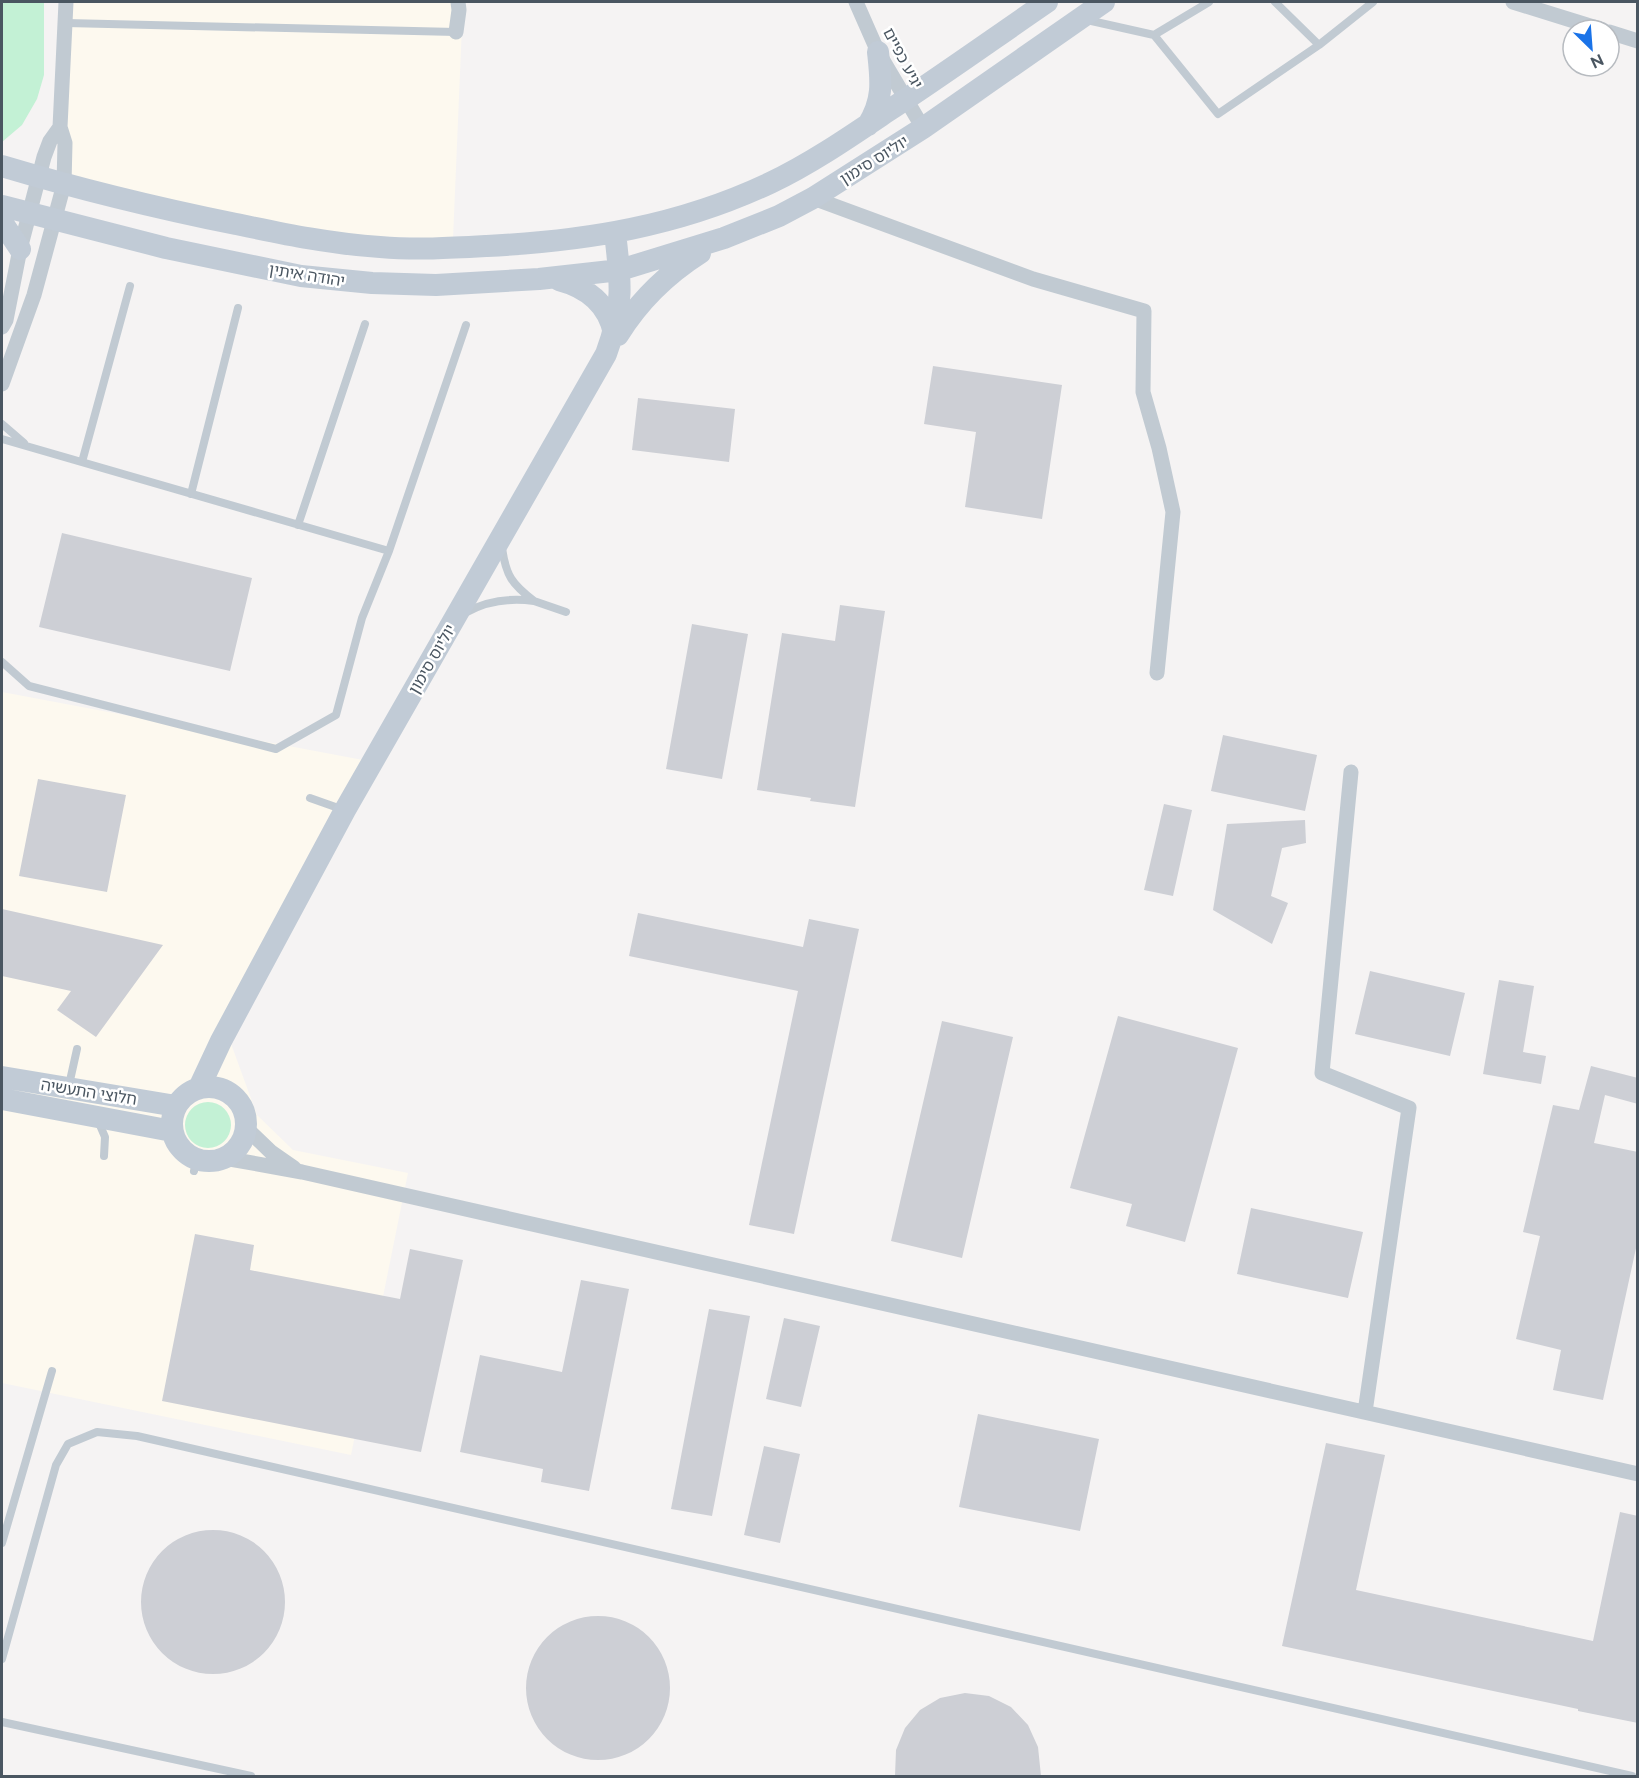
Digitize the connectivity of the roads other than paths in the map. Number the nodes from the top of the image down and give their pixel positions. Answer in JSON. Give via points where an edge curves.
{"nodes":[{"id":1,"x":66,"y":2,"type":"edge"},
{"id":2,"x":458,"y":2,"type":"edge"},
{"id":3,"x":856,"y":2,"type":"edge"},
{"id":4,"x":1047,"y":2,"type":"edge"},
{"id":5,"x":1104,"y":2,"type":"edge"},
{"id":6,"x":1209,"y":2,"type":"edge"},
{"id":7,"x":1275,"y":2,"type":"edge"},
{"id":8,"x":1373,"y":2,"type":"edge"},
{"id":9,"x":1513,"y":2,"type":"edge"},
{"id":10,"x":1079,"y":18,"type":"junction"},
{"id":11,"x":1564,"y":18,"type":"edge"},
{"id":12,"x":66,"y":23,"type":"junction"},
{"id":13,"x":456,"y":32,"type":"joint"},
{"id":14,"x":1154,"y":35,"type":"junction"},
{"id":15,"x":1621,"y":36,"type":"edge"},
{"id":16,"x":1638,"y":41,"type":"edge"},
{"id":17,"x":1319,"y":45,"type":"junction"},
{"id":18,"x":878,"y":52,"type":"junction"},
{"id":19,"x":906,"y":100,"type":"junction"},
{"id":20,"x":867,"y":126,"type":"junction"},
{"id":21,"x":60,"y":127,"type":"junction"},
{"id":22,"x":923,"y":128,"type":"junction"},
{"id":23,"x":2,"y":166,"type":"edge"},
{"id":24,"x":39,"y":177,"type":"junction"},
{"id":25,"x":64,"y":184,"type":"junction"},
{"id":26,"x":813,"y":198,"type":"junction"},
{"id":27,"x":2,"y":206,"type":"edge"},
{"id":28,"x":30,"y":214,"type":"junction"},
{"id":29,"x":55,"y":220,"type":"junction"},
{"id":30,"x":2,"y":222,"type":"edge"},
{"id":31,"x":615,"y":233,"type":"junction"},
{"id":32,"x":724,"y":238,"type":"junction"},
{"id":33,"x":20,"y":249,"type":"junction"},
{"id":34,"x":620,"y":270,"type":"junction"},
{"id":35,"x":539,"y":279,"type":"junction"},
{"id":36,"x":130,"y":286,"type":"dead end"},
{"id":37,"x":238,"y":308,"type":"dead end"},
{"id":38,"x":365,"y":324,"type":"dead end"},
{"id":39,"x":466,"y":325,"type":"dead end"},
{"id":40,"x":2,"y":327,"type":"edge"},
{"id":41,"x":610,"y":343,"type":"junction"},
{"id":42,"x":2,"y":384,"type":"edge"},
{"id":43,"x":2,"y":424,"type":"edge"},
{"id":44,"x":2,"y":439,"type":"edge"},
{"id":45,"x":27,"y":446,"type":"junction"},
{"id":46,"x":82,"y":462,"type":"junction"},
{"id":47,"x":191,"y":494,"type":"junction"},
{"id":48,"x":298,"y":525,"type":"junction"},
{"id":49,"x":501,"y":541,"type":"junction"},
{"id":50,"x":389,"y":552,"type":"junction"},
{"id":51,"x":534,"y":601,"type":"junction"},
{"id":52,"x":566,"y":612,"type":"dead end"},
{"id":53,"x":453,"y":622,"type":"junction"},
{"id":54,"x":2,"y":662,"type":"edge"},
{"id":55,"x":1157,"y":673,"type":"dead end"},
{"id":56,"x":1351,"y":772,"type":"dead end"},
{"id":57,"x":310,"y":798,"type":"dead end"},
{"id":58,"x":345,"y":810,"type":"junction"},
{"id":59,"x":220,"y":1041,"type":"junction"},
{"id":60,"x":77,"y":1049,"type":"dead end"},
{"id":61,"x":2,"y":1077,"type":"edge"},
{"id":62,"x":199,"y":1088,"type":"junction"},
{"id":63,"x":68,"y":1089,"type":"junction"},
{"id":64,"x":232,"y":1094,"type":"junction"},
{"id":65,"x":2,"y":1099,"type":"edge"},
{"id":66,"x":176,"y":1106,"type":"junction"},
{"id":67,"x":85,"y":1115,"type":"junction"},
{"id":68,"x":246,"y":1128,"type":"junction"},
{"id":69,"x":172,"y":1131,"type":"junction"},
{"id":70,"x":104,"y":1156,"type":"dead end"},
{"id":71,"x":224,"y":1158,"type":"junction"},
{"id":72,"x":302,"y":1172,"type":"junction"},
{"id":73,"x":52,"y":1371,"type":"dead end"},
{"id":74,"x":1365,"y":1412,"type":"junction"},
{"id":75,"x":1638,"y":1474,"type":"edge"},
{"id":76,"x":2,"y":1543,"type":"edge"},
{"id":77,"x":2,"y":1659,"type":"edge"},
{"id":78,"x":2,"y":1722,"type":"edge"},
{"id":79,"x":251,"y":1776,"type":"edge"},
{"id":80,"x":1632,"y":1776,"type":"edge"}],
"edges":[{"from":1,"to":12,"type":"street"},
{"from":2,"to":13,"type":"street"},
{"from":3,"to":18,"type":"street","name":"יגיע כפיים"},
{"from":4,"to":19,"type":"street","name":"יוליוס סימון"},
{"from":5,"to":10,"type":"street","name":"יוליוס סימון"},
{"from":6,"to":14,"type":"lane"},
{"from":7,"to":17,"type":"lane"},
{"from":8,"to":17,"type":"lane"},
{"from":9,"to":11,"type":"street"},
{"from":10,"to":14,"type":"lane"},
{"from":10,"to":22,"type":"street","name":"יוליוס סימון"},
{"from":12,"to":13,"type":"lane"},
{"from":12,"to":21,"type":"street"},
{"from":14,"to":17,"type":"lane","via":[[1218,114]]},
{"from":15,"to":16,"type":"street"},
{"from":18,"to":19,"type":"street","name":"יגיע כפיים"},
{"from":18,"to":20,"type":"street","via":[[880,94],[876,113]]},
{"from":19,"to":20,"type":"street","name":"יוליוס סימון"},
{"from":19,"to":22,"type":"street","name":"יגיע כפיים"},
{"from":20,"to":31,"type":"street","name":"יוליוס סימון","via":[[802,166],[739,197]]},
{"from":21,"to":24,"type":"street","via":[[50,141]]},
{"from":21,"to":25,"type":"street","via":[[65,143]]},
{"from":22,"to":26,"type":"street","name":"יוליוס סימון"},
{"from":23,"to":24,"type":"street"},
{"from":24,"to":25,"type":"street"},
{"from":24,"to":28,"type":"street"},
{"from":25,"to":29,"type":"street"},
{"from":25,"to":31,"type":"street","via":[[170,211],[304,238],[381,248],[524,244]]},
{"from":26,"to":32,"type":"street","name":"יוליוס סימון"},
{"from":26,"to":55,"type":"street","via":[[1033,279],[1144,311],[1143,392],[1173,513]]},
{"from":27,"to":28,"type":"street","name":"יהודה איתין"},
{"from":28,"to":29,"type":"street","name":"יהודה איתין"},
{"from":28,"to":33,"type":"street"},
{"from":29,"to":35,"type":"street","name":"יהודה איתין","via":[[166,249],[301,276],[372,284]]},
{"from":29,"to":42,"type":"street","via":[[34,296]]},
{"from":30,"to":33,"type":"street"},
{"from":31,"to":34,"type":"street","name":"יוליוס סימון"},
{"from":32,"to":34,"type":"street","name":"יוליוס סימון"},
{"from":32,"to":41,"type":"street","via":[[672,273],[649,294]]},
{"from":33,"to":40,"type":"street"},
{"from":34,"to":35,"type":"street","name":"יהודה איתין"},
{"from":34,"to":41,"type":"street","name":"יוליוס סימון","via":[[620,307]]},
{"from":35,"to":41,"type":"street","via":[[558,280],[585,289],[607,314]]},
{"from":36,"to":46,"type":"lane"},
{"from":37,"to":47,"type":"lane"},
{"from":38,"to":48,"type":"lane"},
{"from":39,"to":50,"type":"lane"},
{"from":41,"to":49,"type":"street","name":"יוליוס סימון"},
{"from":43,"to":45,"type":"lane"},
{"from":44,"to":45,"type":"lane"},
{"from":45,"to":46,"type":"lane"},
{"from":46,"to":47,"type":"lane"},
{"from":47,"to":48,"type":"lane"},
{"from":48,"to":50,"type":"lane"},
{"from":49,"to":51,"type":"lane","via":[[509,576]]},
{"from":49,"to":53,"type":"street","name":"יוליוס סימון"},
{"from":50,"to":54,"type":"lane","via":[[362,618],[336,715],[276,749],[29,686]]},
{"from":51,"to":52,"type":"lane"},
{"from":51,"to":53,"type":"lane","via":[[487,603]]},
{"from":53,"to":58,"type":"street","name":"יוליוס סימון"},
{"from":56,"to":74,"type":"street","via":[[1322,1073],[1409,1108]]},
{"from":57,"to":58,"type":"lane"},
{"from":58,"to":59,"type":"street","name":"יוליוס סימון"},
{"from":59,"to":62,"type":"street","name":"יוליוס סימון"},
{"from":59,"to":64,"type":"street","via":[[221,1064]]},
{"from":60,"to":63,"type":"lane"},
{"from":61,"to":63,"type":"street","name":"חלוצי התעשיה"},
{"from":62,"to":64,"type":"street","via":[[221,1088]]},
{"from":62,"to":66,"type":"street"},
{"from":63,"to":66,"type":"street","name":"חלוצי התעשיה"},
{"from":64,"to":68,"type":"street","via":[[246,1115]]},
{"from":65,"to":67,"type":"street","name":"חלוצי התעשיה"},
{"from":66,"to":69,"type":"street"},
{"from":67,"to":69,"type":"street","name":"חלוצי התעשיה"},
{"from":67,"to":70,"type":"lane","via":[[102,1128]]},
{"from":68,"to":71,"type":"street","via":[[238,1148]]},
{"from":68,"to":72,"type":"street","via":[[271,1152]]},
{"from":69,"to":71,"type":"street","via":[[180,1148],[196,1165]]},
{"from":71,"to":72,"type":"street"},
{"from":72,"to":74,"type":"street"},
{"from":73,"to":76,"type":"lane"},
{"from":74,"to":75,"type":"street"},
{"from":77,"to":80,"type":"lane","via":[[56,1465],[68,1444],[97,1432],[160,1441]]},
{"from":78,"to":79,"type":"lane"}]}
